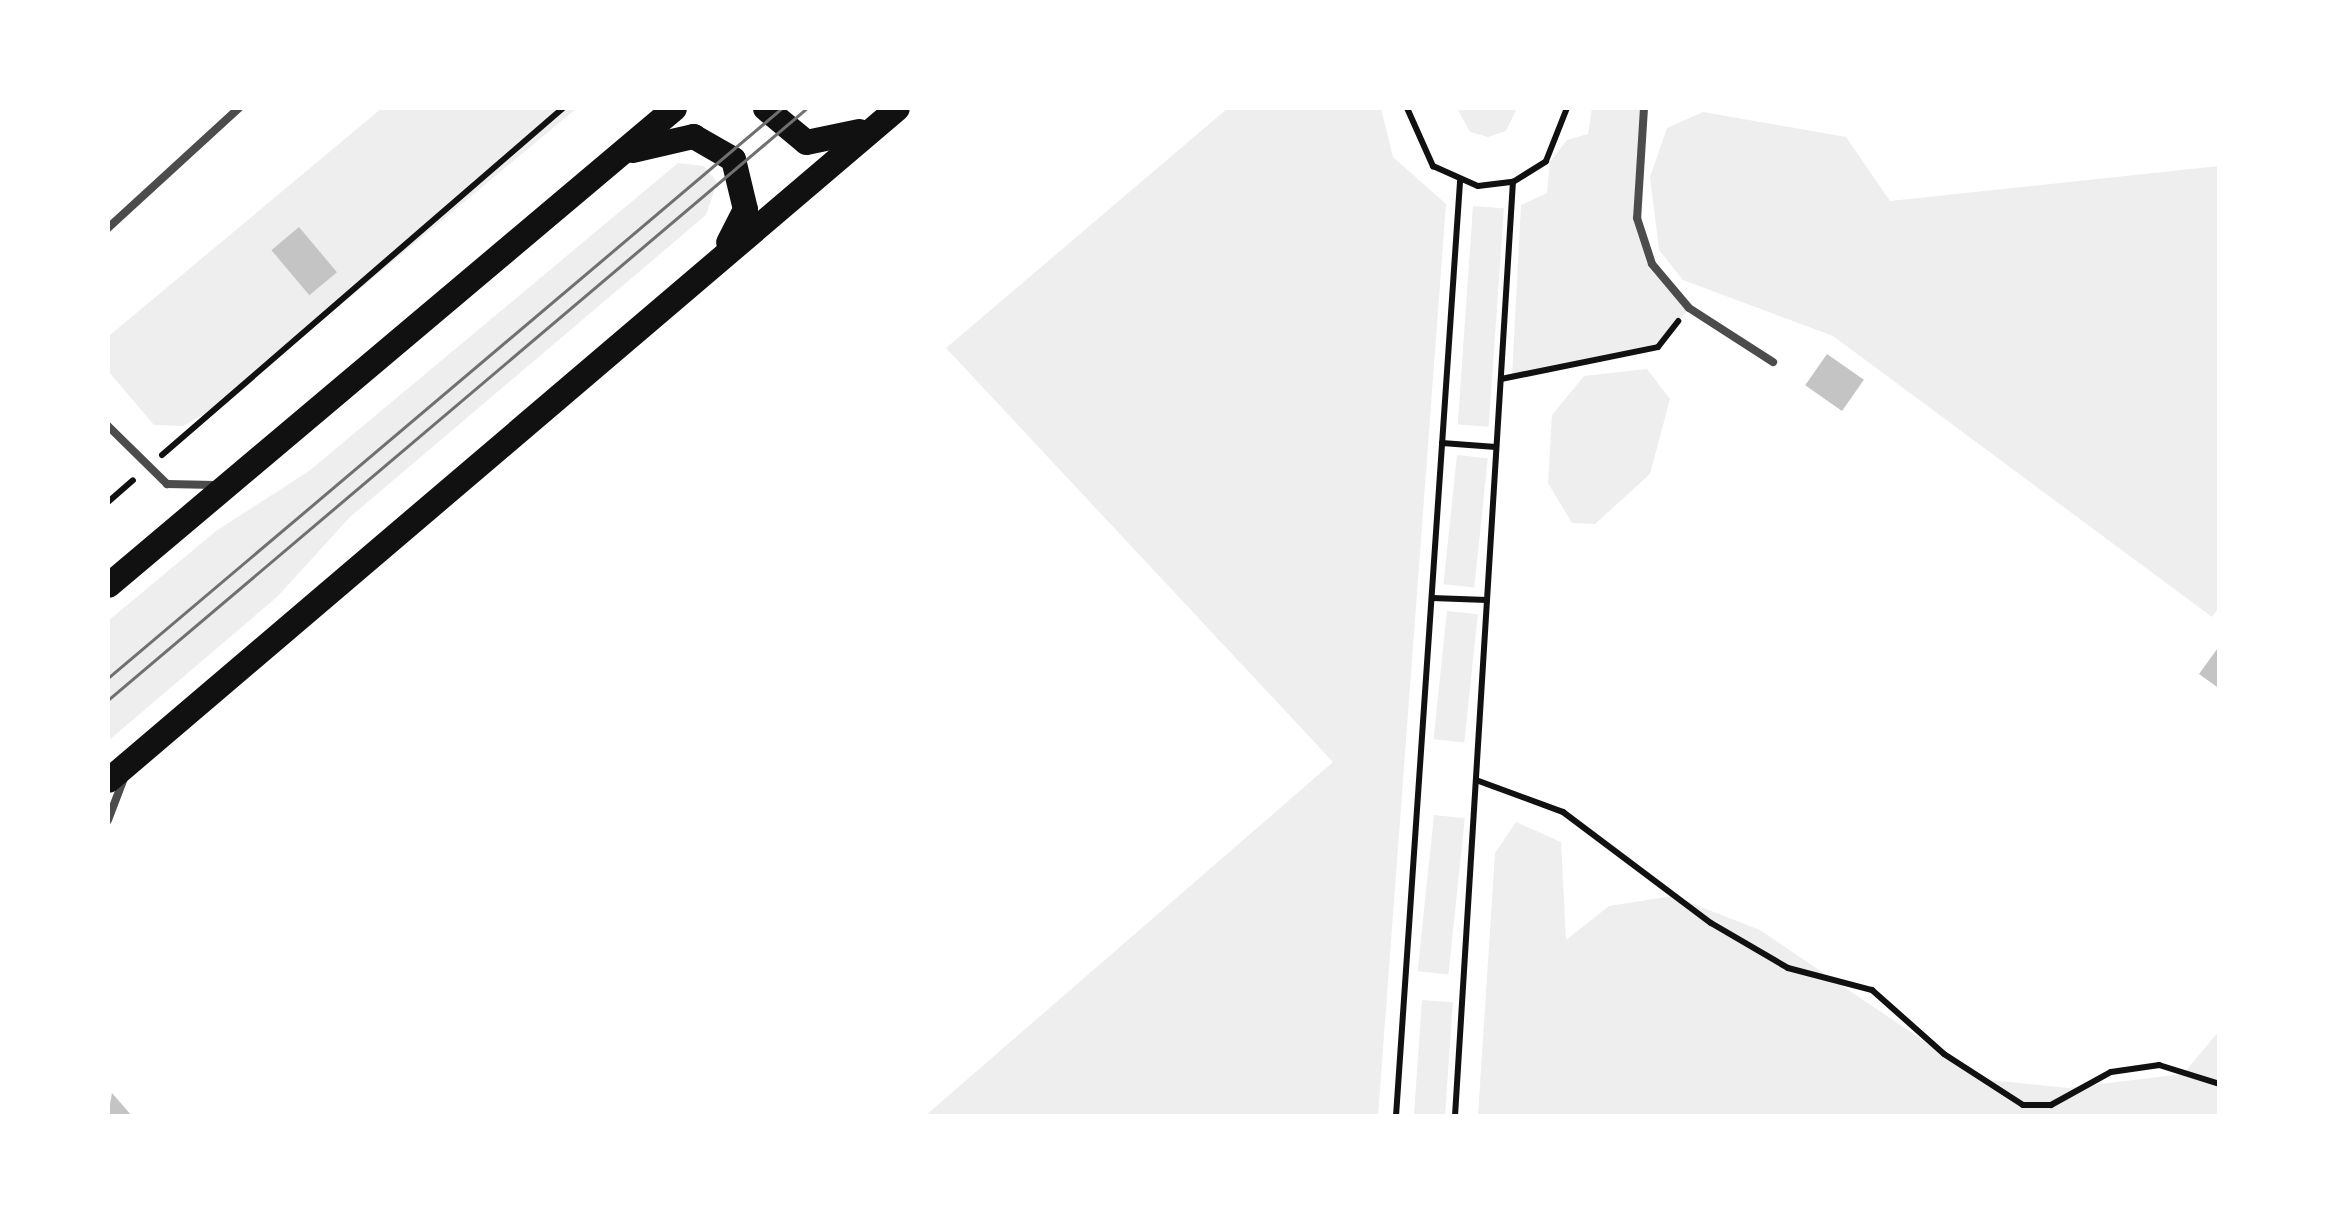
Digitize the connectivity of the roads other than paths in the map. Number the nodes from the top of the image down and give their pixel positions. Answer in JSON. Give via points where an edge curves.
{"nodes":[{"id":1,"x":239,"y":108,"type":"edge"},
{"id":2,"x":674,"y":108,"type":"edge"},
{"id":3,"x":765,"y":108,"type":"edge"},
{"id":4,"x":896,"y":108,"type":"edge"},
{"id":5,"x":1644,"y":108,"type":"edge"},
{"id":6,"x":592,"y":175,"type":"junction"},
{"id":7,"x":108,"y":228,"type":"edge"},
{"id":8,"x":694,"y":279,"type":"junction"},
{"id":9,"x":1773,"y":362,"type":"dead end"},
{"id":10,"x":108,"y":426,"type":"edge"},
{"id":11,"x":224,"y":484,"type":"junction"},
{"id":12,"x":108,"y":585,"type":"edge"},
{"id":13,"x":133,"y":758,"type":"junction"},
{"id":14,"x":108,"y":780,"type":"edge"},
{"id":15,"x":108,"y":820,"type":"edge"}],
"edges":[{"from":1,"to":7,"type":"lane"},
{"from":2,"to":6,"type":"main road"},
{"from":3,"to":4,"type":"main road","via":[[806,142],[832,142]]},
{"from":4,"to":8,"type":"main road"},
{"from":5,"to":9,"type":"lane","via":[[1637,218],[1652,264],[1688,308]]},
{"from":6,"to":8,"type":"main road","via":[[664,138],[693,136],[734,160],[745,210]]},
{"from":6,"to":11,"type":"main road"},
{"from":8,"to":13,"type":"main road"},
{"from":10,"to":11,"type":"lane","via":[[144,470],[180,486]]},
{"from":11,"to":12,"type":"main road"},
{"from":13,"to":14,"type":"main road"},
{"from":13,"to":15,"type":"lane"}]}
